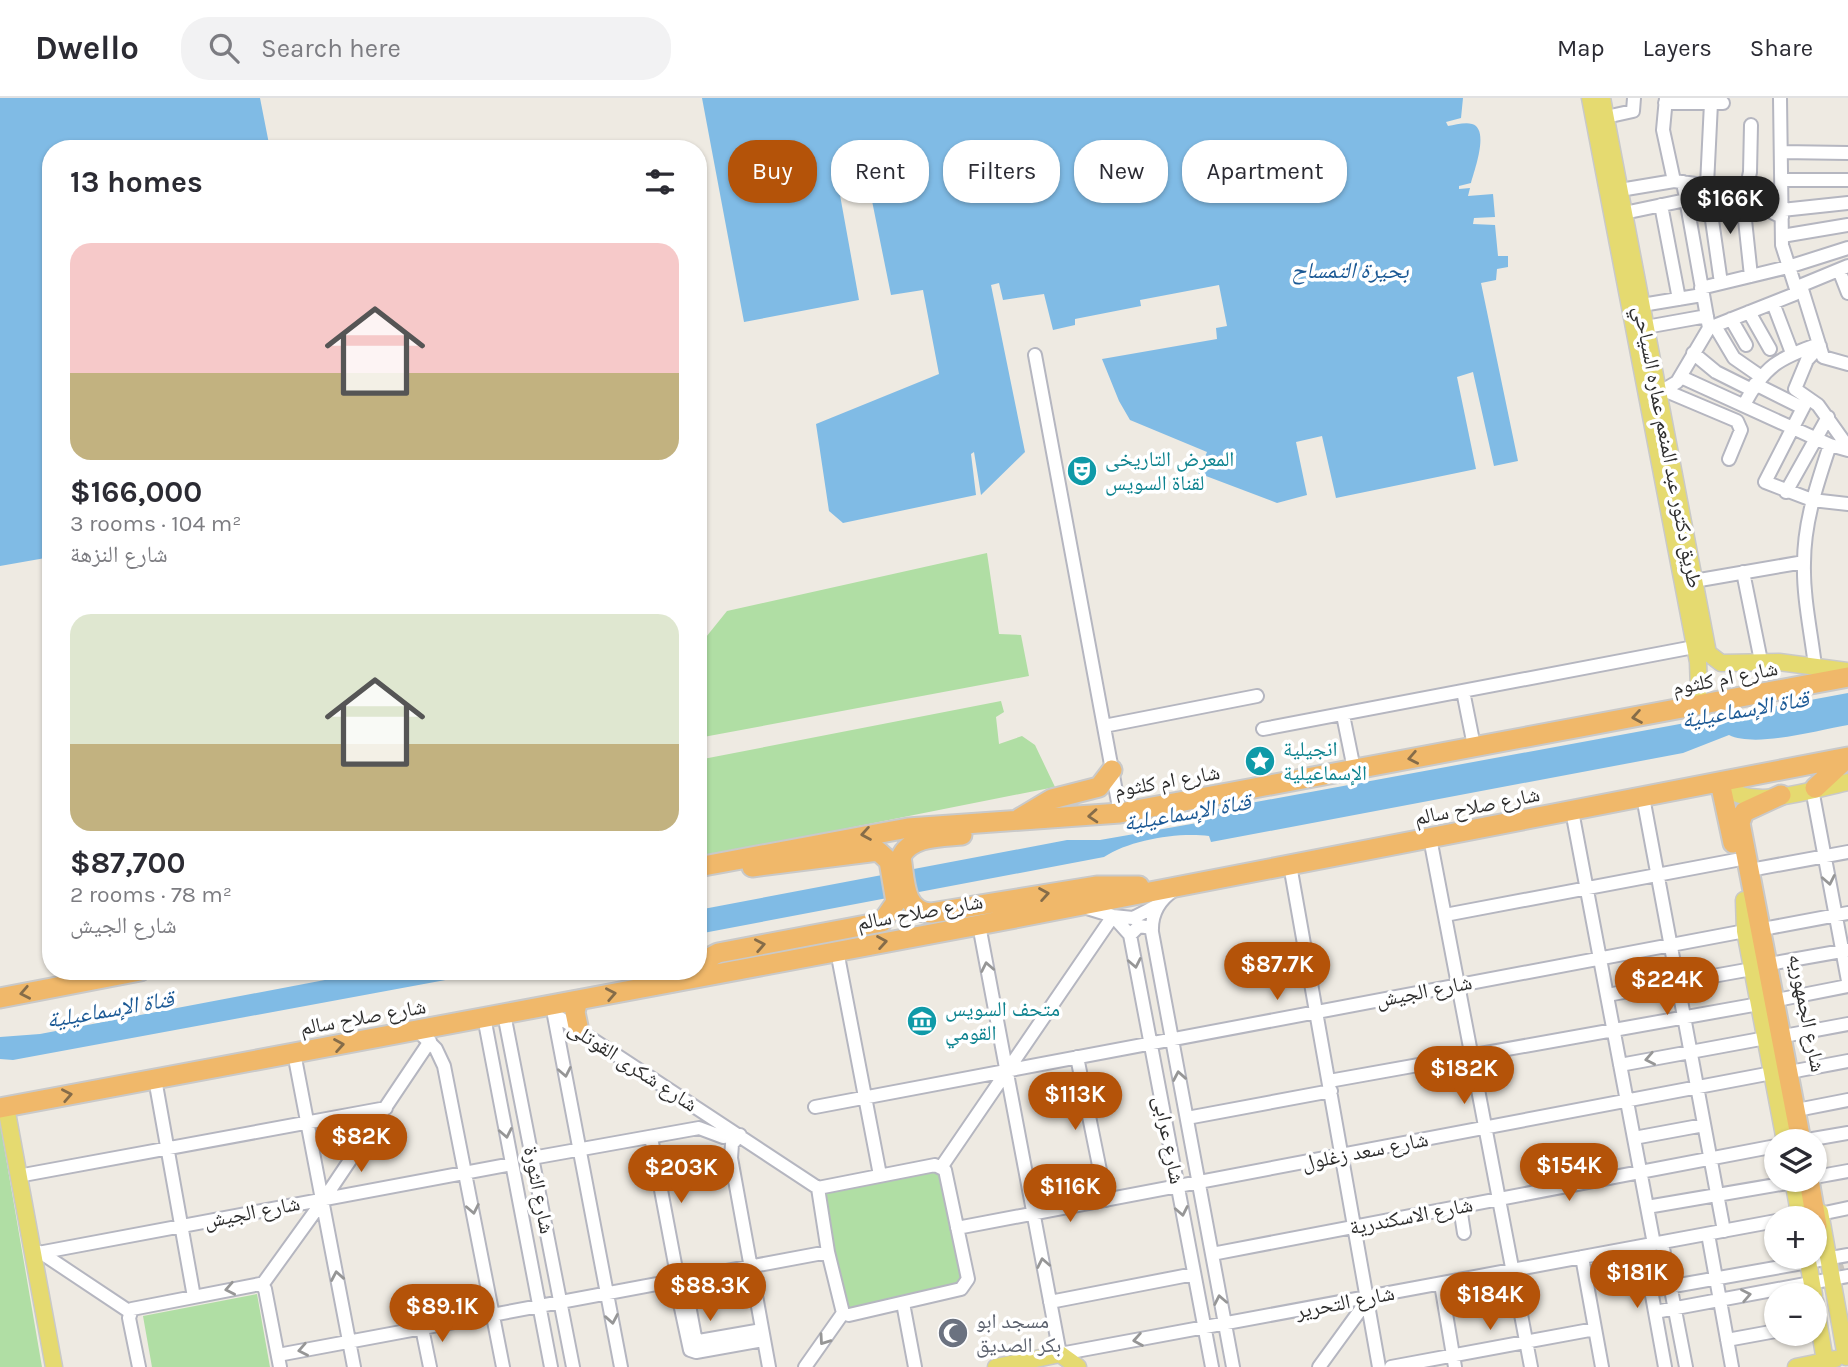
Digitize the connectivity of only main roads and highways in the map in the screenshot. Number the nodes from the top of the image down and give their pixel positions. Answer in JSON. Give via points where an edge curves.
{"nodes":[{"id":1,"x":1590,"y":98,"type":"edge"},
{"id":2,"x":1602,"y":98,"type":"edge"},
{"id":3,"x":1658,"y":394,"type":"junction"},
{"id":4,"x":1848,"y":671,"type":"edge"},
{"id":5,"x":1848,"y":677,"type":"edge"},
{"id":6,"x":1688,"y":708,"type":"junction"},
{"id":7,"x":1848,"y":758,"type":"edge"},
{"id":8,"x":1112,"y":770,"type":"road end"},
{"id":9,"x":1720,"y":782,"type":"junction"},
{"id":10,"x":1848,"y":782,"type":"edge"},
{"id":11,"x":1813,"y":789,"type":"junction"},
{"id":12,"x":1782,"y":794,"type":"junction"},
{"id":13,"x":1021,"y":818,"type":"junction"},
{"id":14,"x":895,"y":859,"type":"junction"},
{"id":15,"x":724,"y":861,"type":"junction"},
{"id":16,"x":707,"y":865,"type":"edge"},
{"id":17,"x":1743,"y":865,"type":"junction"},
{"id":18,"x":1165,"y":894,"type":"junction"},
{"id":19,"x":1749,"y":899,"type":"junction"},
{"id":20,"x":902,"y":901,"type":"junction"},
{"id":21,"x":707,"y":963,"type":"edge"},
{"id":22,"x":707,"y":970,"type":"edge"},
{"id":23,"x":93,"y":980,"type":"edge"},
{"id":24,"x":663,"y":980,"type":"edge"},
{"id":25,"x":0,"y":998,"type":"edge"},
{"id":26,"x":578,"y":1000,"type":"junction"},
{"id":27,"x":579,"y":1031,"type":"road end"},
{"id":28,"x":3,"y":1107,"type":"edge"},
{"id":29,"x":1783,"y":1129,"type":"edge"},
{"id":30,"x":1790,"y":1129,"type":"edge"},
{"id":31,"x":1798,"y":1129,"type":"edge"},
{"id":32,"x":1805,"y":1129,"type":"edge"},
{"id":33,"x":1827,"y":1257,"type":"edge"},
{"id":34,"x":1840,"y":1277,"type":"edge"},
{"id":35,"x":1843,"y":1317,"type":"edge"},
{"id":36,"x":1822,"y":1346,"type":"edge"},
{"id":37,"x":1847,"y":1360,"type":"edge"},
{"id":38,"x":1825,"y":1362,"type":"junction"},
{"id":39,"x":54,"y":1367,"type":"edge"},
{"id":40,"x":996,"y":1367,"type":"edge"},
{"id":41,"x":1078,"y":1367,"type":"edge"},
{"id":42,"x":1796,"y":1367,"type":"edge"}],
"edges":[{"from":1,"to":3,"type":"main road","name":"طريق دكتور عبد المنعم عماره السياحي"},
{"from":2,"to":3,"type":"main road","name":"طريق دكتور عبد المنعم عماره السياحي"},
{"from":3,"to":4,"type":"main road","name":"طريق دكتور عبد المنعم عماره السياحي","via":[[1710,657],[1726,663],[1761,661]]},
{"from":3,"to":6,"type":"main road","name":"طريق دكتور عبد المنعم عماره السياحي","via":[[1700,683]]},
{"from":5,"to":6,"type":"highway","name":"شارع ام كلثوم"},
{"from":6,"to":13,"type":"highway","name":"شارع ام كلثوم","one_way":true,"via":[[1120,814]]},
{"from":7,"to":9,"type":"highway","name":"شارع صلاح سالم"},
{"from":7,"to":11,"type":"highway"},
{"from":8,"to":13,"type":"highway","via":[[1099,787],[1052,799]]},
{"from":9,"to":12,"type":"main road","via":[[1746,799]]},
{"from":9,"to":17,"type":"highway","name":"شارع الجمهوريه"},
{"from":9,"to":18,"type":"highway","name":"شارع صلاح سالم","via":[[1290,865]]},
{"from":10,"to":11,"type":"main road"},
{"from":11,"to":12,"type":"main road"},
{"from":12,"to":17,"type":"highway","name":"شارع الجمهوريه","via":[[1742,815]]},
{"from":13,"to":14,"type":"highway","via":[[993,831],[913,842]]},
{"from":13,"to":15,"type":"highway","name":"شارع ام كلثوم","one_way":true,"via":[[908,828]]},
{"from":14,"to":15,"type":"highway","via":[[872,850],[762,867]]},
{"from":14,"to":20,"type":"highway"},
{"from":15,"to":16,"type":"highway","name":"شارع ام كلثوم"},
{"from":17,"to":19,"type":"highway","name":"شارع الجمهوريه"},
{"from":20,"to":18,"type":"highway","one_way":true,"via":[[931,913],[1097,886],[1127,885]]},
{"from":22,"to":18,"type":"highway","name":"شارع صلاح سالم","one_way":true,"via":[[837,951],[1076,905]]},
{"from":19,"to":29,"type":"main road","name":"شارع الجمهوريه","via":[[1742,912]]},
{"from":19,"to":30,"type":"highway","name":"شارع الجمهوريه"},
{"from":19,"to":31,"type":"highway","name":"شارع الجمهوريه"},
{"from":19,"to":32,"type":"main road","name":"شارع الجمهوريه","via":[[1763,905]]},
{"from":21,"to":20,"type":"highway","one_way":true,"via":[[718,953],[882,922]]},
{"from":23,"to":25,"type":"highway","one_way":true},
{"from":26,"to":24,"type":"highway","name":"شارع صلاح سالم","one_way":true},
{"from":26,"to":27,"type":"highway"},
{"from":28,"to":26,"type":"highway","name":"شارع صلاح سالم","one_way":true,"via":[[294,1053],[424,1036],[485,1017],[553,1009]]},
{"from":28,"to":39,"type":"main road","via":[[36,1253]]},
{"from":33,"to":34,"type":"main road"},
{"from":34,"to":35,"type":"main road"},
{"from":35,"to":37,"type":"main road"},
{"from":36,"to":38,"type":"main road"},
{"from":37,"to":38,"type":"main road"},
{"from":38,"to":42,"type":"main road"},
{"from":40,"to":41,"type":"main road","name":"شارع التحرير","via":[[1060,1354]]}]}
